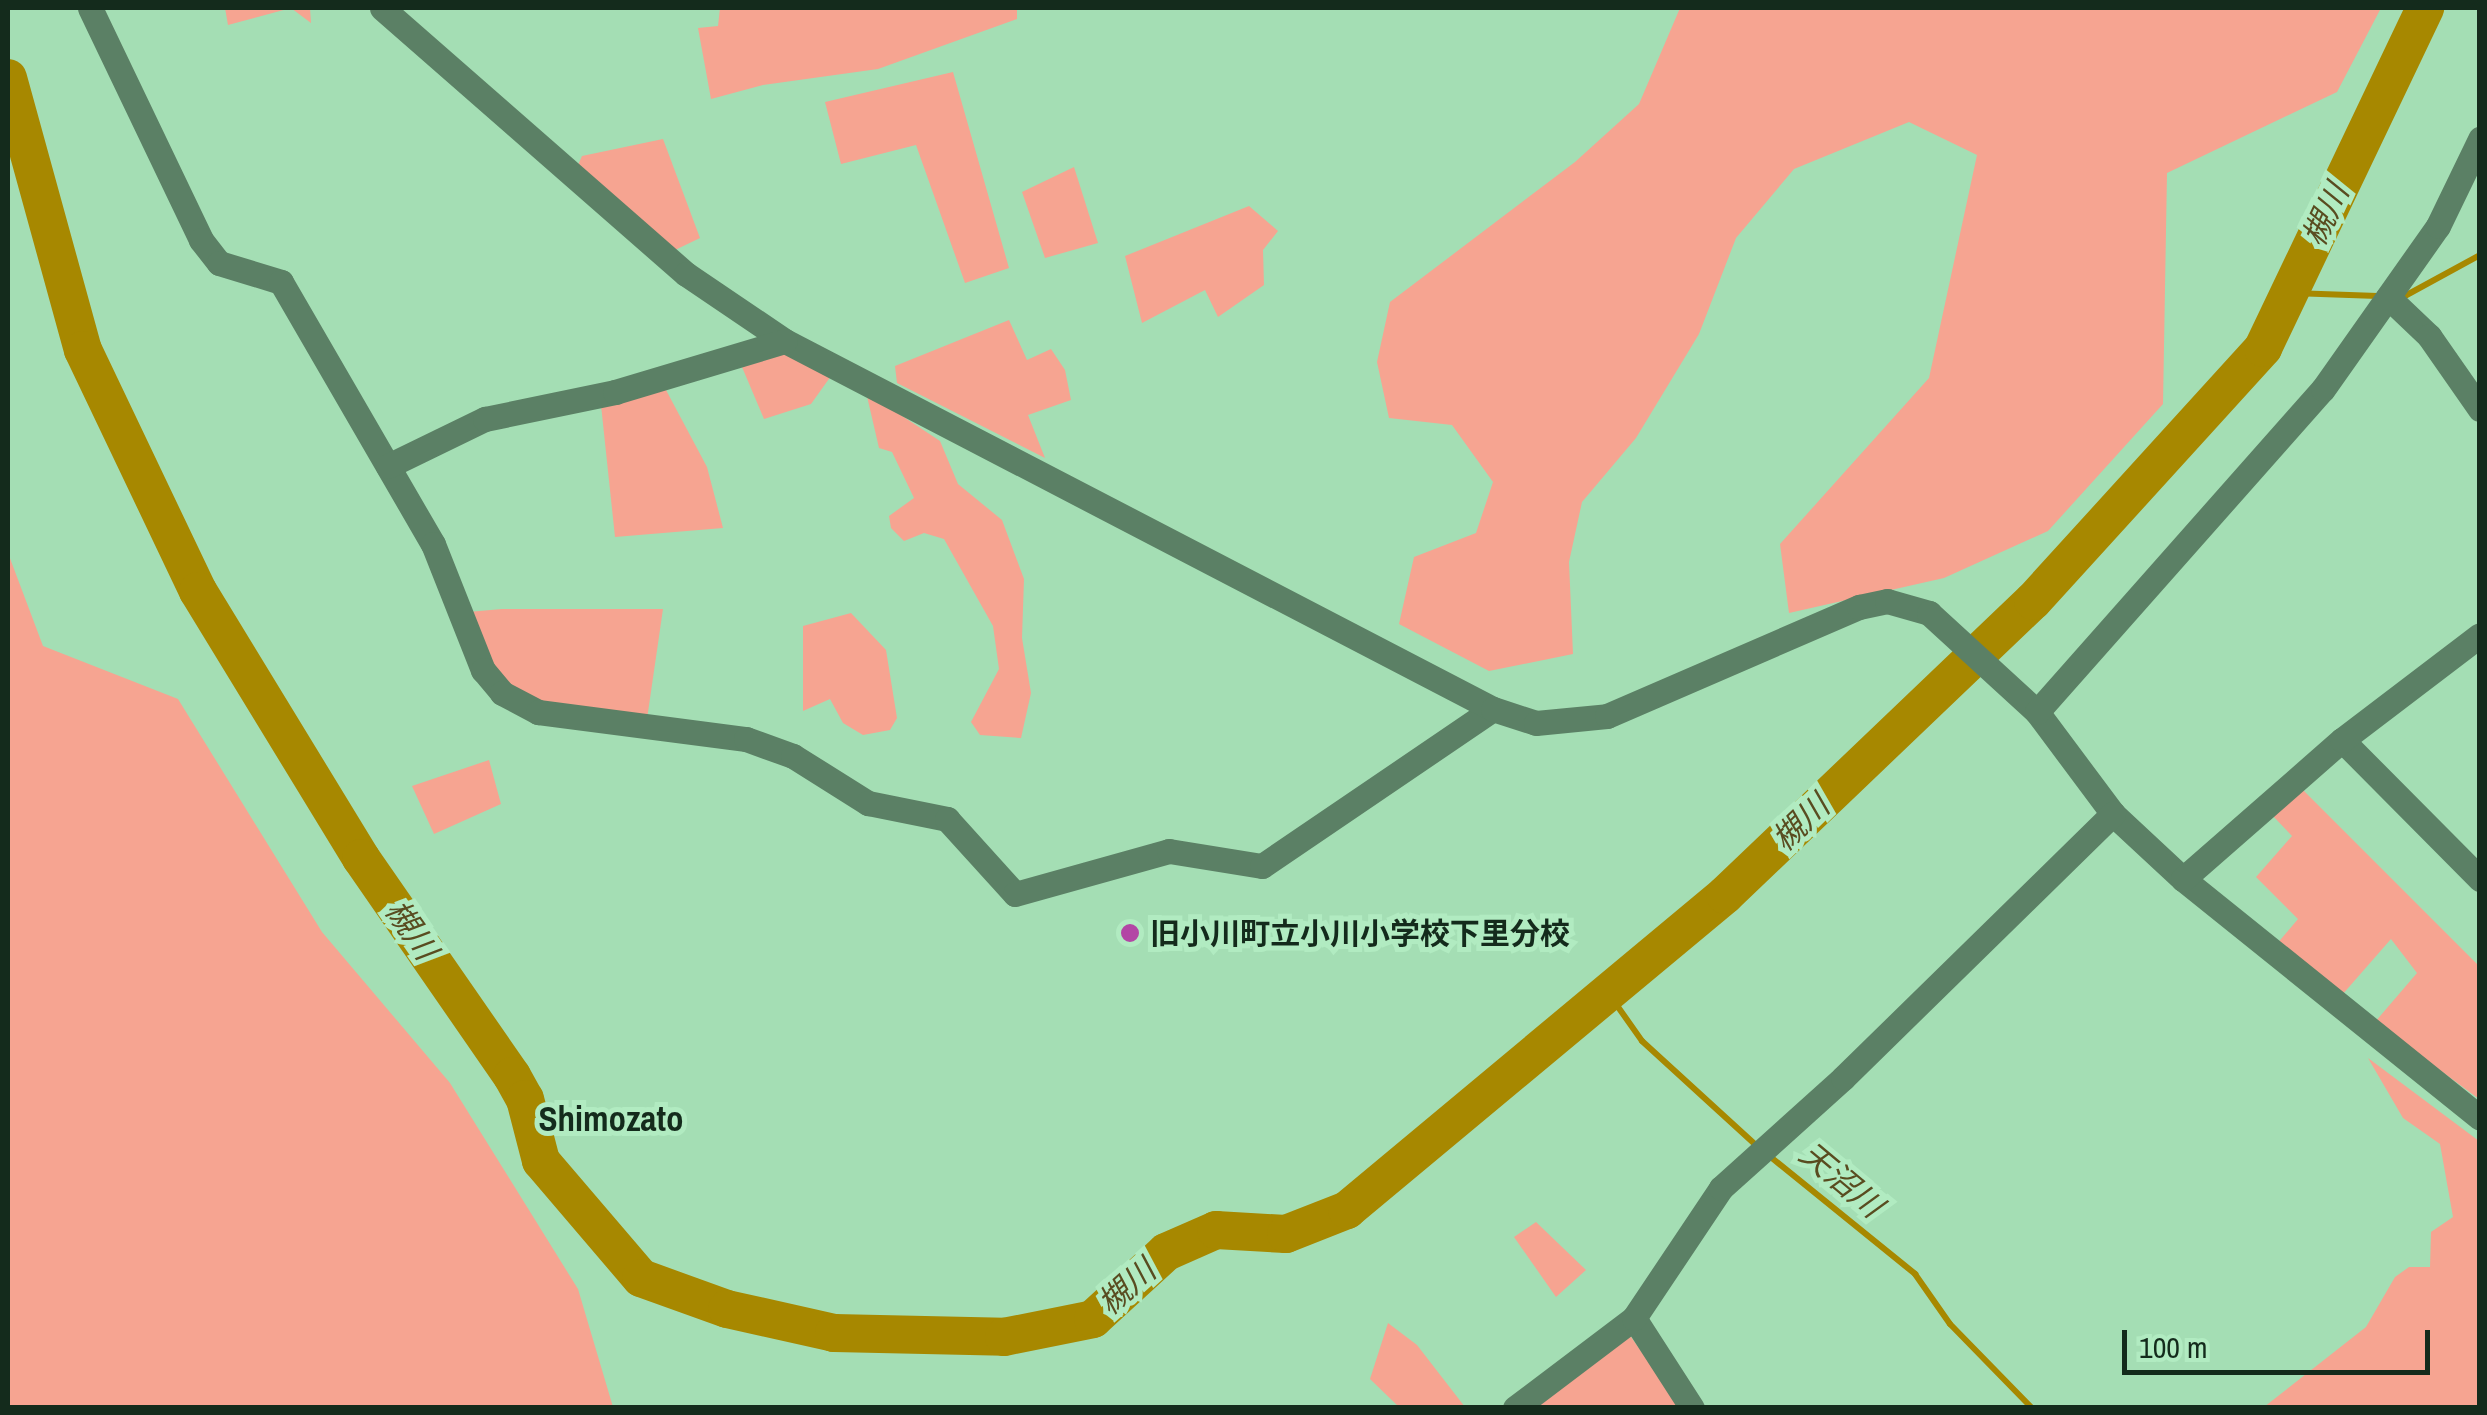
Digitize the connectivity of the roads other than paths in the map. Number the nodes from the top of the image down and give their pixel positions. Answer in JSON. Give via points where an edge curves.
{"nodes":[{"id":1,"x":90,"y":8,"type":"edge"},
{"id":2,"x":382,"y":8,"type":"edge"},
{"id":3,"x":2480,"y":139,"type":"edge"},
{"id":4,"x":2388,"y":298,"type":"junction"},
{"id":5,"x":785,"y":341,"type":"junction"},
{"id":6,"x":2480,"y":408,"type":"edge"},
{"id":7,"x":388,"y":466,"type":"junction"},
{"id":8,"x":2480,"y":635,"type":"edge"},
{"id":9,"x":2032,"y":708,"type":"junction"},
{"id":10,"x":1492,"y":710,"type":"junction"},
{"id":11,"x":2342,"y":740,"type":"junction"},
{"id":12,"x":2113,"y":814,"type":"junction"},
{"id":13,"x":2183,"y":879,"type":"junction"},
{"id":14,"x":2480,"y":879,"type":"edge"},
{"id":15,"x":2480,"y":1118,"type":"edge"},
{"id":16,"x":1634,"y":1318,"type":"junction"},
{"id":17,"x":1516,"y":1408,"type":"edge"},
{"id":18,"x":1692,"y":1408,"type":"edge"}],
"edges":[{"from":1,"to":7,"type":"street","via":[[200,240],[218,264],[281,282]]},
{"from":2,"to":5,"type":"street","via":[[686,274]]},
{"from":3,"to":4,"type":"street","via":[[2438,226]]},
{"from":4,"to":6,"type":"street","via":[[2429,336]]},
{"from":4,"to":9,"type":"street","via":[[2323,389]]},
{"from":5,"to":7,"type":"street","via":[[615,392],[485,419]]},
{"from":5,"to":10,"type":"street"},
{"from":7,"to":10,"type":"street","via":[[432,544],[483,670],[502,693],[551,714],[746,739],[793,756],[868,804],[947,819],[1015,894],[1169,851],[1262,866]]},
{"from":8,"to":11,"type":"street"},
{"from":9,"to":10,"type":"street","via":[[1934,618],[1888,601],[1859,607],[1607,716],[1536,723]]},
{"from":9,"to":12,"type":"street"},
{"from":11,"to":13,"type":"street"},
{"from":11,"to":14,"type":"street"},
{"from":12,"to":13,"type":"street"},
{"from":12,"to":16,"type":"street","via":[[1843,1078],[1720,1188]]},
{"from":13,"to":15,"type":"street"},
{"from":16,"to":17,"type":"street"},
{"from":16,"to":18,"type":"street"}]}
